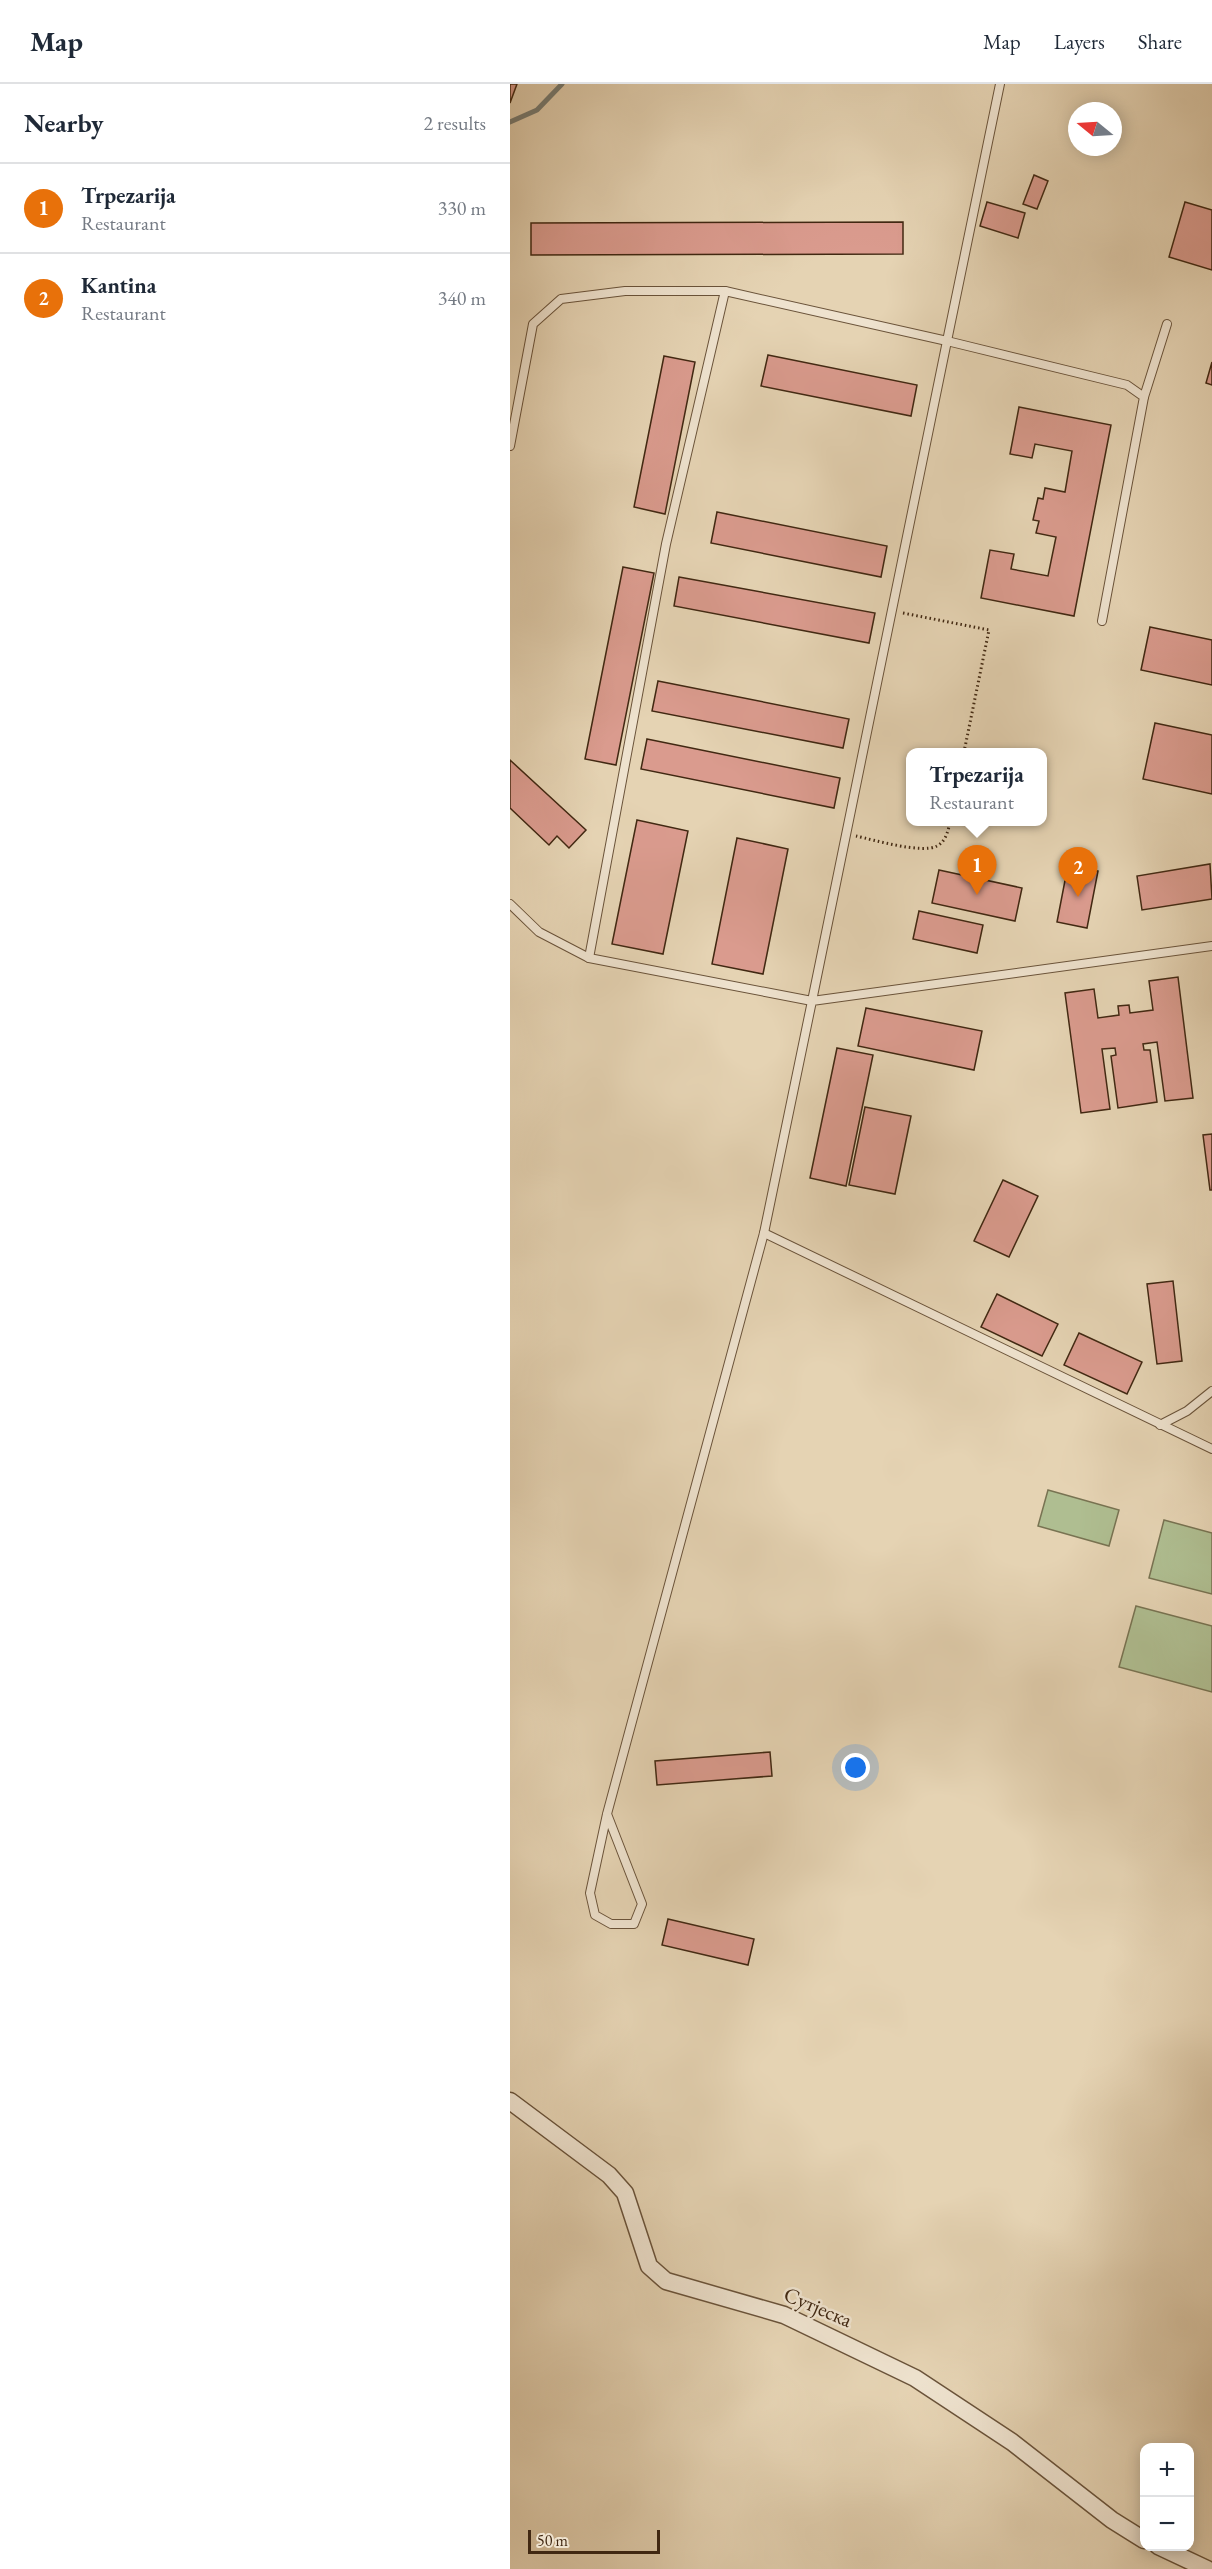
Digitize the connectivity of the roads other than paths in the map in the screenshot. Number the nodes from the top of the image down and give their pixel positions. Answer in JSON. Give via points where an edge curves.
{"nodes":[{"id":1,"x":1000,"y":84,"type":"edge"},
{"id":2,"x":725,"y":291,"type":"junction"},
{"id":3,"x":1167,"y":324,"type":"dead end"},
{"id":4,"x":947,"y":341,"type":"junction"},
{"id":5,"x":1144,"y":397,"type":"junction"},
{"id":6,"x":510,"y":446,"type":"edge"},
{"id":7,"x":1102,"y":621,"type":"dead end"},
{"id":8,"x":510,"y":904,"type":"edge"},
{"id":9,"x":1212,"y":946,"type":"edge"},
{"id":10,"x":589,"y":958,"type":"junction"},
{"id":11,"x":812,"y":1001,"type":"junction"},
{"id":12,"x":764,"y":1233,"type":"junction"},
{"id":13,"x":1212,"y":1392,"type":"edge"},
{"id":14,"x":1160,"y":1425,"type":"junction"},
{"id":15,"x":1212,"y":1449,"type":"edge"},
{"id":16,"x":608,"y":1814,"type":"junction"},
{"id":17,"x":510,"y":2101,"type":"edge"},
{"id":18,"x":1140,"y":2538,"type":"edge"},
{"id":19,"x":1167,"y":2551,"type":"edge"},
{"id":20,"x":1207,"y":2569,"type":"edge"}],
"edges":[{"from":1,"to":4,"type":"lane"},
{"from":2,"to":4,"type":"lane"},
{"from":2,"to":6,"type":"lane","via":[[625,291],[561,299],[533,324]]},
{"from":2,"to":10,"type":"lane","via":[[666,544]]},
{"from":3,"to":5,"type":"lane"},
{"from":4,"to":5,"type":"lane","via":[[1127,385]]},
{"from":4,"to":11,"type":"lane"},
{"from":5,"to":7,"type":"lane"},
{"from":8,"to":10,"type":"lane","via":[[539,932]]},
{"from":9,"to":11,"type":"lane"},
{"from":10,"to":11,"type":"lane"},
{"from":11,"to":12,"type":"lane"},
{"from":12,"to":14,"type":"lane"},
{"from":12,"to":16,"type":"lane"},
{"from":13,"to":14,"type":"lane"},
{"from":14,"to":15,"type":"lane"},
{"from":16,"to":16,"type":"lane","via":[[590,1893],[595,1915],[611,1924],[634,1924],[642,1904]]},
{"from":17,"to":18,"type":"street","name":"Сутјеска","via":[[609,2175],[625,2193],[645,2258],[666,2281],[784,2315],[915,2378],[1012,2442]]},
{"from":19,"to":20,"type":"street"}]}
